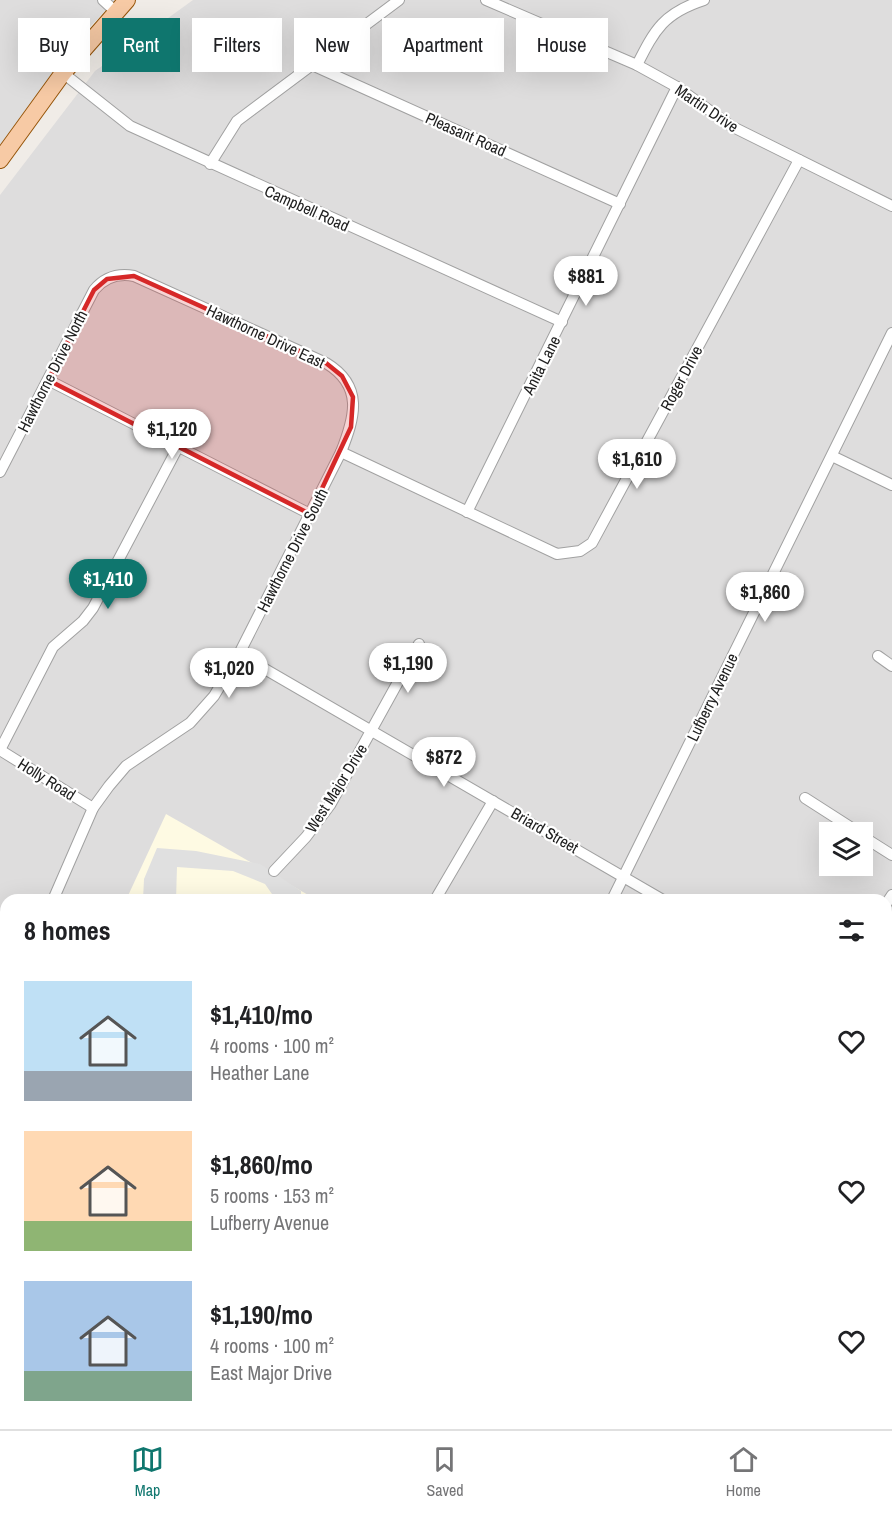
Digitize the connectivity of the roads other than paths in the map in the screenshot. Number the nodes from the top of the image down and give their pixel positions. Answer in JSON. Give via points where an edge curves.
{"nodes":[{"id":1,"x":399,"y":0,"type":"edge"},
{"id":2,"x":486,"y":0,"type":"edge"},
{"id":3,"x":704,"y":0,"type":"edge"},
{"id":4,"x":115,"y":4,"type":"edge"},
{"id":5,"x":370,"y":22,"type":"edge"},
{"id":6,"x":637,"y":65,"type":"junction"},
{"id":7,"x":303,"y":72,"type":"edge"},
{"id":8,"x":328,"y":72,"type":"edge"},
{"id":9,"x":63,"y":74,"type":"junction"},
{"id":10,"x":677,"y":87,"type":"junction"},
{"id":11,"x":0,"y":160,"type":"edge"},
{"id":12,"x":799,"y":160,"type":"junction"},
{"id":13,"x":210,"y":164,"type":"junction"},
{"id":14,"x":620,"y":204,"type":"junction"},
{"id":15,"x":892,"y":206,"type":"edge"},
{"id":16,"x":111,"y":277,"type":"joint"},
{"id":17,"x":562,"y":322,"type":"junction"},
{"id":18,"x":892,"y":333,"type":"edge"},
{"id":19,"x":48,"y":380,"type":"junction"},
{"id":20,"x":178,"y":447,"type":"junction"},
{"id":21,"x":341,"y":452,"type":"junction"},
{"id":22,"x":3,"y":456,"type":"edge"},
{"id":23,"x":832,"y":456,"type":"junction"},
{"id":24,"x":0,"y":472,"type":"edge"},
{"id":25,"x":892,"y":485,"type":"edge"},
{"id":26,"x":466,"y":512,"type":"junction"},
{"id":27,"x":310,"y":514,"type":"junction"},
{"id":28,"x":419,"y":644,"type":"dead end"},
{"id":29,"x":239,"y":654,"type":"junction"},
{"id":30,"x":878,"y":656,"type":"dead end"},
{"id":31,"x":892,"y":666,"type":"edge"},
{"id":32,"x":372,"y":731,"type":"junction"},
{"id":33,"x":0,"y":750,"type":"edge"},
{"id":34,"x":806,"y":798,"type":"dead end"},
{"id":35,"x":494,"y":801,"type":"junction"},
{"id":36,"x":93,"y":808,"type":"junction"},
{"id":37,"x":843,"y":822,"type":"edge"},
{"id":38,"x":873,"y":843,"type":"edge"},
{"id":39,"x":892,"y":855,"type":"edge"},
{"id":40,"x":274,"y":871,"type":"dead end"},
{"id":41,"x":624,"y":876,"type":"junction"},
{"id":42,"x":56,"y":894,"type":"edge"},
{"id":43,"x":439,"y":894,"type":"edge"},
{"id":44,"x":615,"y":894,"type":"edge"},
{"id":45,"x":653,"y":894,"type":"edge"}],
"edges":[{"from":1,"to":5,"type":"street"},
{"from":2,"to":6,"type":"street","name":"Martin Drive"},
{"from":3,"to":6,"type":"street","via":[[684,6],[664,20]]},
{"from":4,"to":9,"type":"main road"},
{"from":6,"to":10,"type":"street","name":"Martin Drive"},
{"from":7,"to":13,"type":"street","via":[[237,121]]},
{"from":8,"to":14,"type":"street","name":"Pleasant Road"},
{"from":9,"to":11,"type":"main road"},
{"from":9,"to":13,"type":"street","name":"Campbell Road","via":[[130,126]]},
{"from":10,"to":12,"type":"street","name":"Martin Drive","via":[[731,126]]},
{"from":10,"to":14,"type":"street","name":"Anita Lane"},
{"from":12,"to":15,"type":"street","name":"Martin Drive"},
{"from":12,"to":26,"type":"street","name":"Roger Drive","via":[[592,543],[580,551],[557,554]]},
{"from":13,"to":17,"type":"street","name":"Campbell Road"},
{"from":14,"to":17,"type":"street","name":"Anita Lane"},
{"from":16,"to":19,"type":"street","name":"Hawthorne Drive North","via":[[94,290]]},
{"from":16,"to":21,"type":"street","name":"Hawthorne Drive East","via":[[134,276],[336,369],[348,385],[354,410]]},
{"from":17,"to":26,"type":"street","name":"Anita Lane"},
{"from":18,"to":23,"type":"street","name":"Lufberry Avenue"},
{"from":19,"to":20,"type":"street"},
{"from":19,"to":22,"type":"street","name":"Hawthorne Drive North"},
{"from":20,"to":27,"type":"street"},
{"from":20,"to":33,"type":"street","via":[[93,608],[53,647]]},
{"from":21,"to":26,"type":"street","name":"Roger Drive"},
{"from":21,"to":27,"type":"street","name":"Hawthorne Drive South"},
{"from":22,"to":24,"type":"street","name":"Hawthorne Drive North"},
{"from":23,"to":25,"type":"street"},
{"from":23,"to":41,"type":"street","name":"Lufberry Avenue"},
{"from":27,"to":29,"type":"street","name":"Hawthorne Drive South"},
{"from":28,"to":32,"type":"street","name":"West Major Drive"},
{"from":29,"to":32,"type":"street","name":"Briard Street"},
{"from":29,"to":36,"type":"street","name":"Hawthorne Drive South","via":[[203,710],[126,766]]},
{"from":30,"to":31,"type":"street"},
{"from":32,"to":35,"type":"street","name":"Briard Street"},
{"from":32,"to":40,"type":"street","name":"West Major Drive","via":[[319,821]]},
{"from":33,"to":36,"type":"street","name":"Holly Road"},
{"from":34,"to":37,"type":"street"},
{"from":35,"to":41,"type":"street","name":"Briard Street"},
{"from":35,"to":43,"type":"street"},
{"from":36,"to":42,"type":"street","name":"Hawthorne Drive South"},
{"from":38,"to":39,"type":"street"},
{"from":41,"to":44,"type":"street","name":"Lufberry Avenue"},
{"from":41,"to":45,"type":"street","name":"Briard Street"}]}
